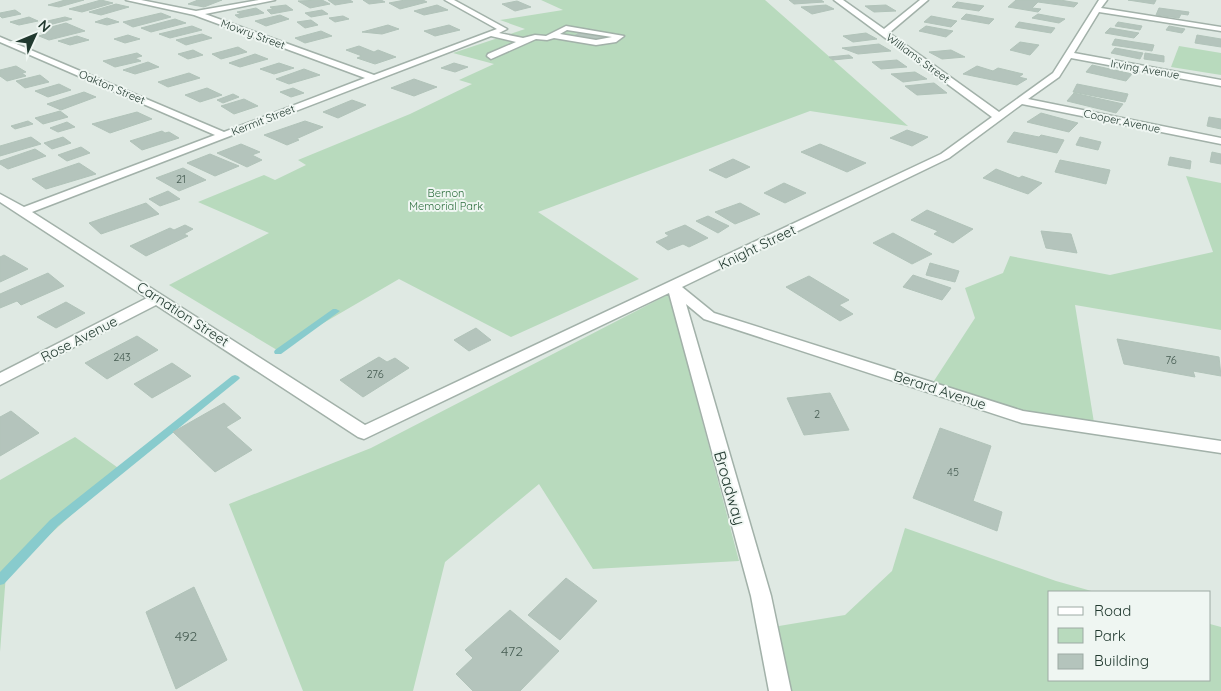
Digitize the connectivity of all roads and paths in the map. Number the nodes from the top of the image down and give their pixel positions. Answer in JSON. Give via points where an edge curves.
{"nodes":[{"id":1,"x":130,"y":0,"type":"edge"},
{"id":2,"x":271,"y":0,"type":"edge"},
{"id":3,"x":449,"y":0,"type":"edge"},
{"id":4,"x":838,"y":0,"type":"edge"},
{"id":5,"x":924,"y":0,"type":"edge"},
{"id":6,"x":1103,"y":0,"type":"edge"},
{"id":7,"x":1097,"y":10,"type":"junction"},
{"id":8,"x":196,"y":13,"type":"junction"},
{"id":9,"x":1221,"y":29,"type":"edge"},
{"id":10,"x":884,"y":33,"type":"junction"},
{"id":11,"x":491,"y":34,"type":"junction"},
{"id":12,"x":553,"y":35,"type":"junction"},
{"id":13,"x":0,"y":39,"type":"edge"},
{"id":14,"x":524,"y":41,"type":"junction"},
{"id":15,"x":1069,"y":55,"type":"junction"},
{"id":16,"x":491,"y":56,"type":"dead end"},
{"id":17,"x":374,"y":78,"type":"junction"},
{"id":18,"x":1221,"y":83,"type":"edge"},
{"id":19,"x":1022,"y":101,"type":"junction"},
{"id":20,"x":999,"y":117,"type":"junction"},
{"id":21,"x":223,"y":135,"type":"junction"},
{"id":22,"x":1221,"y":141,"type":"edge"},
{"id":23,"x":0,"y":197,"type":"edge"},
{"id":24,"x":22,"y":212,"type":"junction"},
{"id":25,"x":674,"y":287,"type":"junction"},
{"id":26,"x":158,"y":298,"type":"junction"},
{"id":27,"x":0,"y":380,"type":"edge"},
{"id":28,"x":364,"y":433,"type":"joint"},
{"id":29,"x":1221,"y":447,"type":"edge"},
{"id":30,"x":780,"y":691,"type":"edge"}],
"edges":[{"from":1,"to":8,"type":"street","name":"Mowry Street"},
{"from":2,"to":8,"type":"street"},
{"from":3,"to":11,"type":"street","name":"Kermit Street","via":[[503,29]]},
{"from":4,"to":10,"type":"street","name":"Williams Street"},
{"from":5,"to":10,"type":"street"},
{"from":6,"to":7,"type":"street","name":"Knight Street"},
{"from":7,"to":9,"type":"street"},
{"from":7,"to":15,"type":"street","name":"Knight Street"},
{"from":8,"to":17,"type":"street","name":"Mowry Street"},
{"from":10,"to":20,"type":"street","name":"Williams Street"},
{"from":11,"to":14,"type":"street"},
{"from":11,"to":17,"type":"street","name":"Kermit Street"},
{"from":12,"to":12,"type":"street","via":[[566,28],[620,36],[612,43],[598,43]]},
{"from":12,"to":14,"type":"street"},
{"from":13,"to":21,"type":"street","name":"Oakton Street"},
{"from":14,"to":16,"type":"street"},
{"from":15,"to":18,"type":"street","name":"Irving Avenue"},
{"from":15,"to":19,"type":"street","name":"Knight Street","via":[[1056,75]]},
{"from":17,"to":21,"type":"street","name":"Kermit Street"},
{"from":19,"to":20,"type":"street","name":"Knight Street"},
{"from":19,"to":22,"type":"street","name":"Cooper Avenue"},
{"from":20,"to":25,"type":"street","name":"Knight Street","via":[[945,156]]},
{"from":21,"to":24,"type":"street","name":"Kermit Street"},
{"from":23,"to":24,"type":"street","name":"Carnation Street"},
{"from":24,"to":26,"type":"street","name":"Carnation Street"},
{"from":25,"to":28,"type":"street","name":"Knight Street"},
{"from":25,"to":29,"type":"street","name":"Berard Avenue","via":[[709,316],[1022,417]]},
{"from":25,"to":30,"type":"street","name":"Broadway","via":[[761,596]]},
{"from":26,"to":27,"type":"street","name":"Rose Avenue"},
{"from":26,"to":28,"type":"street","name":"Carnation Street"}]}
